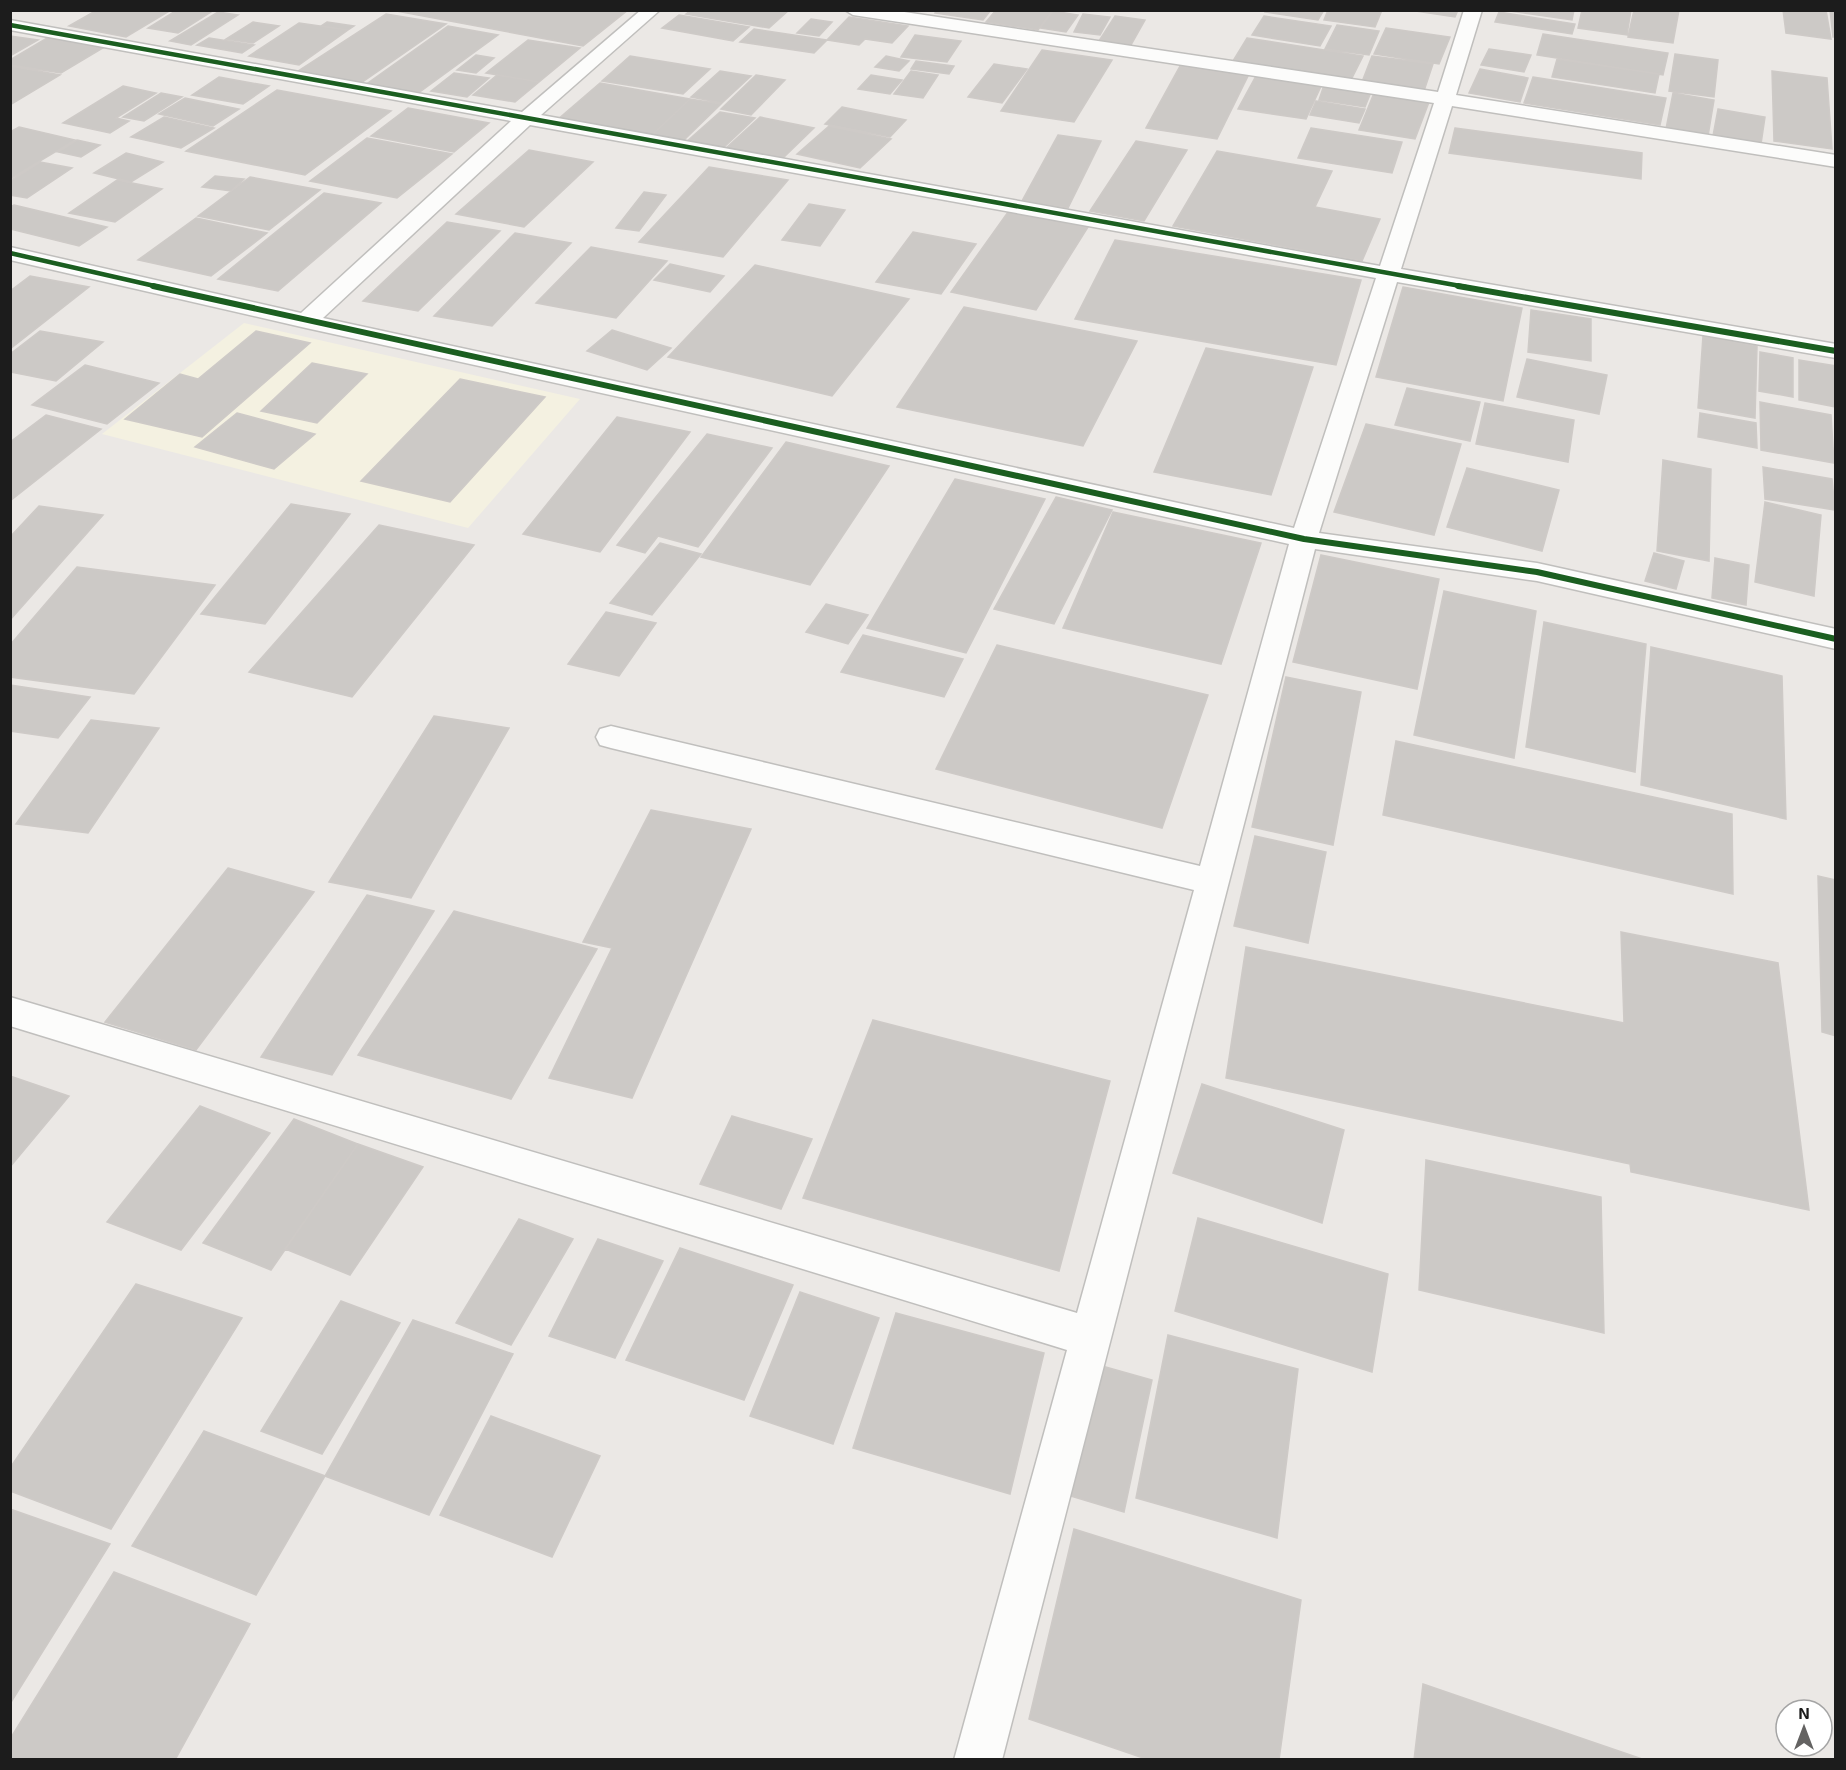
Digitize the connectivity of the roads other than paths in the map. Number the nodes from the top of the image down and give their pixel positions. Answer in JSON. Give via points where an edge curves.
{"nodes":[{"id":1,"x":652,"y":10,"type":"edge"},
{"id":2,"x":854,"y":10,"type":"edge"},
{"id":3,"x":1473,"y":10,"type":"edge"},
{"id":4,"x":10,"y":25,"type":"edge"},
{"id":5,"x":1445,"y":99,"type":"junction"},
{"id":6,"x":526,"y":118,"type":"junction"},
{"id":7,"x":1836,"y":161,"type":"edge"},
{"id":8,"x":10,"y":253,"type":"edge"},
{"id":9,"x":1389,"y":274,"type":"junction"},
{"id":10,"x":306,"y":321,"type":"junction"},
{"id":11,"x":1836,"y":351,"type":"edge"},
{"id":12,"x":1304,"y":539,"type":"junction"},
{"id":13,"x":1836,"y":639,"type":"edge"},
{"id":14,"x":611,"y":738,"type":"dead end"},
{"id":15,"x":1213,"y":882,"type":"junction"},
{"id":16,"x":10,"y":1011,"type":"edge"},
{"id":17,"x":1090,"y":1337,"type":"junction"},
{"id":18,"x":978,"y":1760,"type":"edge"}],
"edges":[{"from":1,"to":6,"type":"street"},
{"from":2,"to":5,"type":"street"},
{"from":3,"to":5,"type":"street"},
{"from":4,"to":6,"type":"street"},
{"from":5,"to":7,"type":"street"},
{"from":5,"to":9,"type":"street"},
{"from":6,"to":9,"type":"street"},
{"from":6,"to":10,"type":"street"},
{"from":8,"to":10,"type":"street"},
{"from":9,"to":11,"type":"street"},
{"from":9,"to":12,"type":"street"},
{"from":10,"to":12,"type":"street"},
{"from":12,"to":13,"type":"street","via":[[1537,572]]},
{"from":12,"to":15,"type":"street"},
{"from":14,"to":15,"type":"street"},
{"from":15,"to":17,"type":"street"},
{"from":16,"to":17,"type":"street"},
{"from":17,"to":18,"type":"street"}]}
